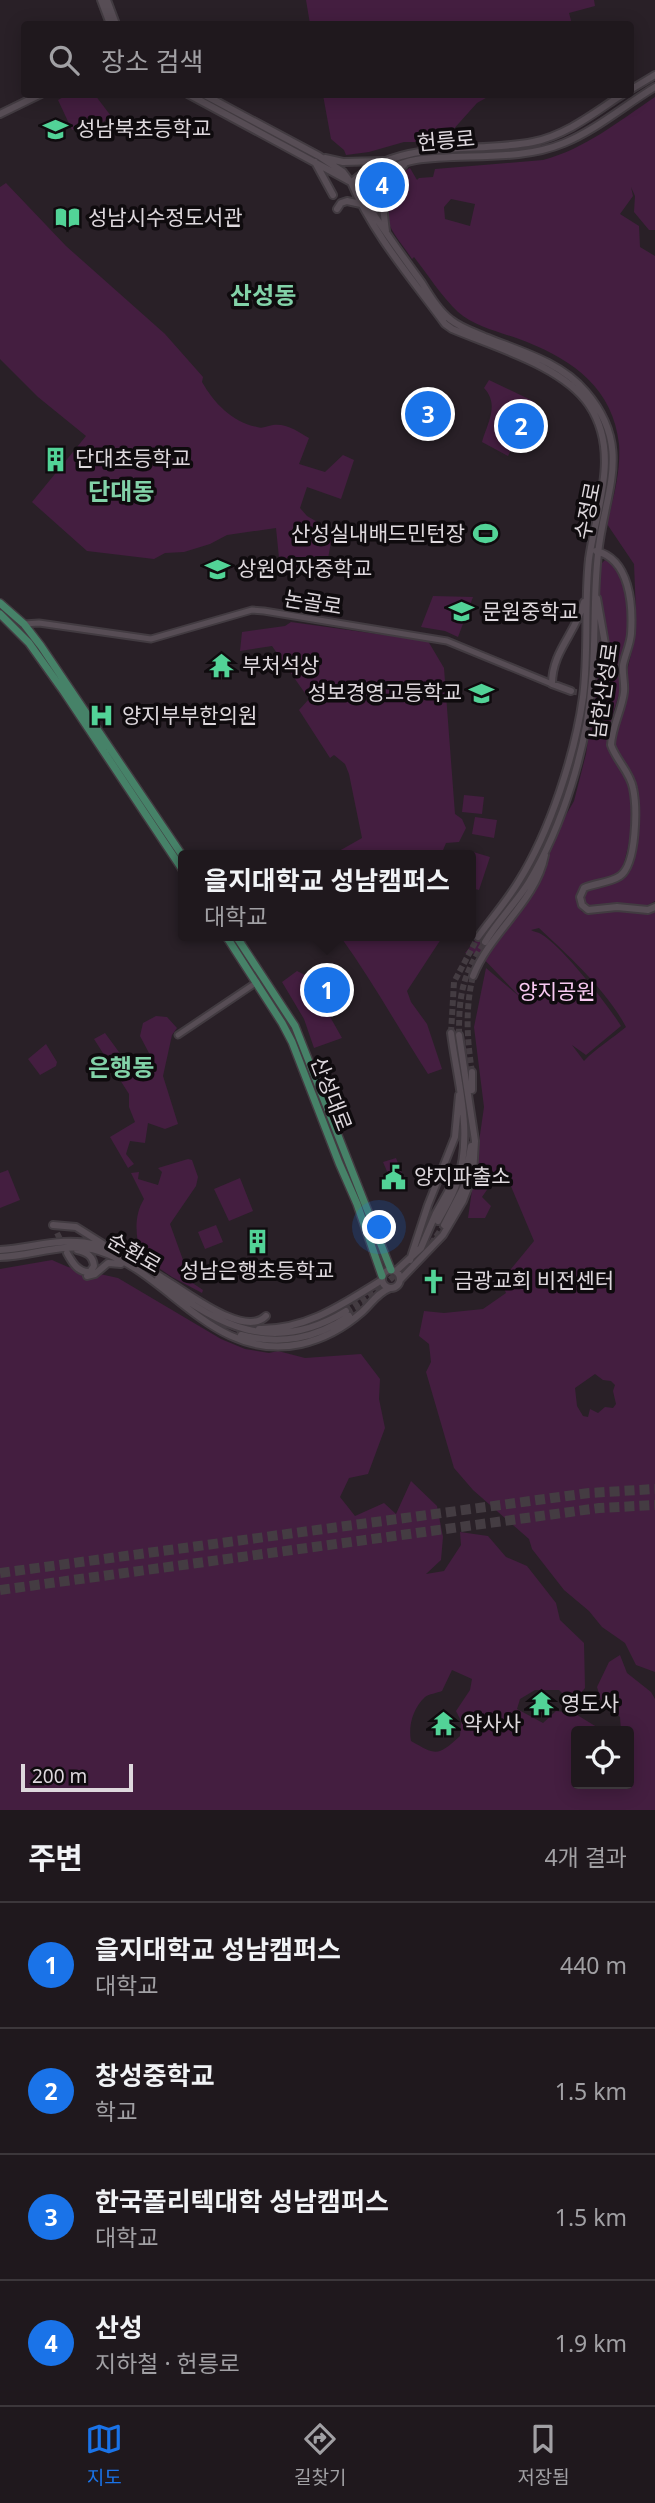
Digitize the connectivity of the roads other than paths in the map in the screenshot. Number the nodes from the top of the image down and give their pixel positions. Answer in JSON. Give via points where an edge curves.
{"nodes":[{"id":1,"x":101,"y":0,"type":"edge"},
{"id":2,"x":107,"y":0,"type":"edge"},
{"id":3,"x":109,"y":21,"type":"edge"},
{"id":4,"x":115,"y":21,"type":"edge"},
{"id":5,"x":655,"y":75,"type":"edge"},
{"id":6,"x":655,"y":87,"type":"edge"},
{"id":7,"x":634,"y":88,"type":"edge"},
{"id":8,"x":33,"y":98,"type":"edge"},
{"id":9,"x":196,"y":98,"type":"edge"},
{"id":10,"x":210,"y":98,"type":"edge"},
{"id":11,"x":617,"y":98,"type":"edge"},
{"id":12,"x":0,"y":114,"type":"edge"},
{"id":13,"x":317,"y":159,"type":"junction"},
{"id":14,"x":416,"y":160,"type":"junction"},
{"id":15,"x":386,"y":161,"type":"junction"},
{"id":16,"x":351,"y":183,"type":"junction"},
{"id":17,"x":333,"y":195,"type":"dead end"},
{"id":18,"x":361,"y":204,"type":"junction"},
{"id":19,"x":337,"y":209,"type":"dead end"},
{"id":20,"x":386,"y":233,"type":"junction"},
{"id":21,"x":448,"y":322,"type":"junction"},
{"id":22,"x":604,"y":525,"type":"junction"},
{"id":23,"x":594,"y":554,"type":"junction"},
{"id":24,"x":613,"y":560,"type":"junction"},
{"id":25,"x":596,"y":584,"type":"junction"},
{"id":26,"x":587,"y":591,"type":"junction"},
{"id":27,"x":595,"y":592,"type":"junction"},
{"id":28,"x":0,"y":603,"type":"edge"},
{"id":29,"x":0,"y":614,"type":"edge"},
{"id":30,"x":23,"y":624,"type":"junction"},
{"id":31,"x":605,"y":644,"type":"tunnel mouth"},
{"id":32,"x":552,"y":684,"type":"junction"},
{"id":33,"x":571,"y":691,"type":"tunnel mouth"},
{"id":34,"x":547,"y":845,"type":"junction"},
{"id":35,"x":179,"y":850,"type":"edge"},
{"id":36,"x":178,"y":863,"type":"edge"},
{"id":37,"x":655,"y":907,"type":"edge"},
{"id":38,"x":478,"y":937,"type":"tunnel mouth"},
{"id":39,"x":229,"y":941,"type":"edge"},
{"id":40,"x":239,"y":941,"type":"edge"},
{"id":41,"x":485,"y":942,"type":"tunnel mouth"},
{"id":42,"x":474,"y":976,"type":"tunnel mouth"},
{"id":43,"x":257,"y":982,"type":"junction"},
{"id":44,"x":451,"y":1033,"type":"tunnel mouth"},
{"id":45,"x":178,"y":1035,"type":"dead end"},
{"id":46,"x":459,"y":1035,"type":"tunnel mouth"},
{"id":47,"x":472,"y":1072,"type":"tunnel mouth"},
{"id":48,"x":460,"y":1080,"type":"junction"},
{"id":49,"x":471,"y":1109,"type":"junction"},
{"id":50,"x":472,"y":1126,"type":"junction"},
{"id":51,"x":460,"y":1171,"type":"junction"},
{"id":52,"x":56,"y":1233,"type":"dead end"},
{"id":53,"x":427,"y":1233,"type":"junction"},
{"id":54,"x":437,"y":1242,"type":"junction"},
{"id":55,"x":0,"y":1250,"type":"edge"},
{"id":56,"x":47,"y":1250,"type":"junction"},
{"id":57,"x":113,"y":1250,"type":"junction"},
{"id":58,"x":0,"y":1257,"type":"edge"},
{"id":59,"x":410,"y":1259,"type":"junction"},
{"id":60,"x":134,"y":1269,"type":"junction"},
{"id":61,"x":145,"y":1269,"type":"junction"},
{"id":62,"x":394,"y":1270,"type":"junction"},
{"id":63,"x":382,"y":1278,"type":"junction"},
{"id":64,"x":400,"y":1280,"type":"junction"},
{"id":65,"x":390,"y":1288,"type":"junction"},
{"id":66,"x":358,"y":1295,"type":"junction"},
{"id":67,"x":365,"y":1310,"type":"junction"},
{"id":68,"x":266,"y":1316,"type":"dead end"},
{"id":69,"x":201,"y":1318,"type":"junction"},
{"id":70,"x":243,"y":1328,"type":"junction"}],
"edges":[{"from":1,"to":3,"type":"main road"},
{"from":2,"to":4,"type":"main road"},
{"from":5,"to":7,"type":"main road"},
{"from":6,"to":14,"type":"main road","name":"헌릉로","via":[[557,145]]},
{"from":8,"to":12,"type":"main road"},
{"from":9,"to":13,"type":"main road","name":"수정로"},
{"from":10,"to":13,"type":"main road","name":"수정로"},
{"from":11,"to":15,"type":"main road","name":"헌릉로","via":[[570,129],[534,141],[408,153]]},
{"from":13,"to":15,"type":"main road"},
{"from":13,"to":16,"type":"main road","name":"수정로","via":[[343,172]]},
{"from":13,"to":17,"type":"main road"},
{"from":14,"to":16,"type":"main road","name":"헌릉로"},
{"from":14,"to":20,"type":"main road","via":[[406,163],[388,183],[382,201]]},
{"from":15,"to":16,"type":"main road","name":"헌릉로"},
{"from":16,"to":18,"type":"main road","name":"수정로"},
{"from":16,"to":20,"type":"main road","name":"수정로"},
{"from":18,"to":19,"type":"main road","via":[[347,201]]},
{"from":18,"to":21,"type":"main road","name":"수정로","via":[[404,269]]},
{"from":20,"to":21,"type":"main road","name":"수정로"},
{"from":21,"to":22,"type":"main road","name":"수정로","via":[[561,370],[597,405],[613,457]]},
{"from":21,"to":23,"type":"main road","name":"수정로","via":[[452,329],[559,375],[589,405],[602,436],[606,462]]},
{"from":22,"to":23,"type":"main road","name":"수정로"},
{"from":22,"to":24,"type":"main road","via":[[604,547]]},
{"from":23,"to":24,"type":"main road","via":[[604,553]]},
{"from":23,"to":25,"type":"main road","name":"수정로"},
{"from":23,"to":26,"type":"main road","name":"수정로"},
{"from":24,"to":25,"type":"main road","via":[[603,561]]},
{"from":24,"to":37,"type":"main road","name":"남한산성로","via":[[626,584],[631,633],[611,745],[633,787],[634,844],[624,872],[584,888],[580,897],[588,910]]},
{"from":25,"to":27,"type":"main road","name":"수정로"},
{"from":26,"to":32,"type":"main road","via":[[578,621],[554,661]]},
{"from":26,"to":38,"type":"main road","name":"수정로","via":[[583,697],[566,770],[530,862]]},
{"from":27,"to":31,"type":"main road"},
{"from":27,"to":34,"type":"main road","name":"수정로","via":[[592,684],[585,732]]},
{"from":28,"to":30,"type":"main road"},
{"from":29,"to":36,"type":"main road","via":[[29,643]]},
{"from":30,"to":32,"type":"street","name":"논골로","via":[[151,639],[252,610],[264,611],[447,641]]},
{"from":30,"to":35,"type":"main road"},
{"from":32,"to":33,"type":"main road"},
{"from":34,"to":41,"type":"main road","name":"수정로","via":[[529,881]]},
{"from":34,"to":42,"type":"main road","via":[[534,884],[484,952]]},
{"from":39,"to":43,"type":"main road","name":"산성대로"},
{"from":40,"to":62,"type":"main road","name":"산성대로","via":[[295,1026]]},
{"from":43,"to":45,"type":"street"},
{"from":43,"to":63,"type":"main road","name":"산성대로","via":[[292,1042]]},
{"from":44,"to":48,"type":"main road"},
{"from":46,"to":49,"type":"main road"},
{"from":47,"to":49,"type":"main road"},
{"from":48,"to":51,"type":"main road","via":[[464,1125]]},
{"from":48,"to":59,"type":"main road","via":[[454,1137]]},
{"from":49,"to":50,"type":"main road"},
{"from":50,"to":51,"type":"main road","via":[[464,1186],[441,1223]]},
{"from":50,"to":54,"type":"main road","via":[[473,1175],[454,1218]]},
{"from":51,"to":53,"type":"main road"},
{"from":52,"to":57,"type":"main road","via":[[53,1225],[76,1227]]},
{"from":53,"to":54,"type":"main road","via":[[429,1243]]},
{"from":53,"to":59,"type":"main road"},
{"from":54,"to":64,"type":"main road"},
{"from":55,"to":57,"type":"main road","name":"순환로","via":[[72,1240]]},
{"from":56,"to":58,"type":"main road","name":"순환로"},
{"from":56,"to":60,"type":"main road","name":"순환로","via":[[88,1248]]},
{"from":56,"to":60,"type":"main road","via":[[85,1252],[92,1258],[90,1272],[74,1265],[66,1253],[75,1270],[83,1275],[95,1274],[111,1262]]},
{"from":57,"to":61,"type":"main road","name":"순환로"},
{"from":59,"to":62,"type":"main road"},
{"from":60,"to":69,"type":"main road","name":"순환로"},
{"from":61,"to":68,"type":"main road","via":[[226,1316],[260,1321]]},
{"from":61,"to":70,"type":"main road","via":[[179,1296]]},
{"from":62,"to":63,"type":"main road","via":[[386,1271]]},
{"from":62,"to":64,"type":"main road"},
{"from":63,"to":65,"type":"main road"},
{"from":63,"to":66,"type":"main road"},
{"from":64,"to":65,"type":"main road"},
{"from":65,"to":67,"type":"main road"},
{"from":66,"to":67,"type":"main road","via":[[371,1297]]},
{"from":66,"to":70,"type":"main road","via":[[302,1323]]},
{"from":67,"to":69,"type":"main road","via":[[328,1334],[286,1346],[250,1342]]},
{"from":69,"to":70,"type":"main road","via":[[237,1334],[278,1341],[312,1336],[347,1314],[285,1334]]}]}
